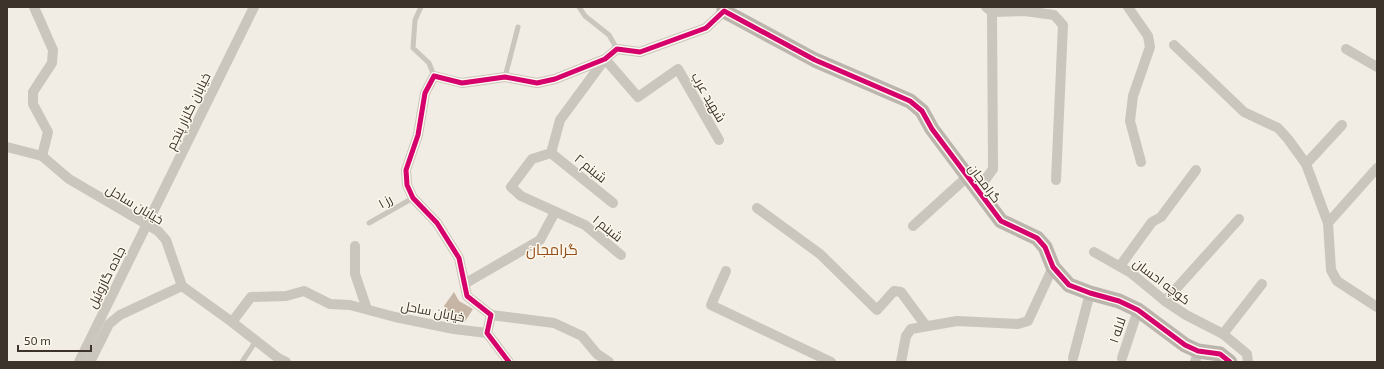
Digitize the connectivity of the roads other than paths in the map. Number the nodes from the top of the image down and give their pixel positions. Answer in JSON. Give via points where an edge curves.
{"nodes":[{"id":1,"x":34,"y":7,"type":"edge"},
{"id":2,"x":254,"y":7,"type":"edge"},
{"id":3,"x":421,"y":7,"type":"edge"},
{"id":4,"x":579,"y":7,"type":"edge"},
{"id":5,"x":1128,"y":7,"type":"edge"},
{"id":6,"x":724,"y":9,"type":"edge"},
{"id":7,"x":989,"y":9,"type":"edge"},
{"id":8,"x":518,"y":27,"type":"dead end"},
{"id":9,"x":1174,"y":45,"type":"dead end"},
{"id":10,"x":1346,"y":49,"type":"dead end"},
{"id":11,"x":617,"y":50,"type":"junction"},
{"id":12,"x":605,"y":59,"type":"junction"},
{"id":13,"x":1377,"y":67,"type":"edge"},
{"id":14,"x":434,"y":76,"type":"junction"},
{"id":15,"x":505,"y":77,"type":"junction"},
{"id":16,"x":1342,"y":125,"type":"dead end"},
{"id":17,"x":719,"y":140,"type":"dead end"},
{"id":18,"x":7,"y":147,"type":"edge"},
{"id":19,"x":551,"y":153,"type":"junction"},
{"id":20,"x":42,"y":156,"type":"junction"},
{"id":21,"x":1141,"y":162,"type":"dead end"},
{"id":22,"x":1306,"y":164,"type":"junction"},
{"id":23,"x":1377,"y":168,"type":"edge"},
{"id":24,"x":1196,"y":170,"type":"dead end"},
{"id":25,"x":967,"y":177,"type":"junction"},
{"id":26,"x":1056,"y":180,"type":"dead end"},
{"id":27,"x":977,"y":191,"type":"junction"},
{"id":28,"x":413,"y":198,"type":"junction"},
{"id":29,"x":614,"y":203,"type":"dead end"},
{"id":30,"x":757,"y":208,"type":"dead end"},
{"id":31,"x":555,"y":212,"type":"junction"},
{"id":32,"x":1239,"y":219,"type":"dead end"},
{"id":33,"x":368,"y":223,"type":"dead end"},
{"id":34,"x":1328,"y":223,"type":"junction"},
{"id":35,"x":146,"y":226,"type":"junction"},
{"id":36,"x":913,"y":226,"type":"dead end"},
{"id":37,"x":355,"y":246,"type":"dead end"},
{"id":38,"x":1094,"y":252,"type":"dead end"},
{"id":39,"x":621,"y":255,"type":"dead end"},
{"id":40,"x":1120,"y":266,"type":"junction"},
{"id":41,"x":1053,"y":267,"type":"junction"},
{"id":42,"x":726,"y":271,"type":"dead end"},
{"id":43,"x":466,"y":283,"type":"junction"},
{"id":44,"x":1262,"y":284,"type":"dead end"},
{"id":45,"x":182,"y":286,"type":"junction"},
{"id":46,"x":1090,"y":293,"type":"junction"},
{"id":47,"x":1165,"y":301,"type":"junction"},
{"id":48,"x":1377,"y":307,"type":"edge"},
{"id":49,"x":366,"y":309,"type":"junction"},
{"id":50,"x":1138,"y":310,"type":"junction"},
{"id":51,"x":491,"y":315,"type":"junction"},
{"id":52,"x":232,"y":322,"type":"junction"},
{"id":53,"x":926,"y":326,"type":"junction"},
{"id":54,"x":487,"y":333,"type":"junction"},
{"id":55,"x":1223,"y":334,"type":"junction"},
{"id":56,"x":256,"y":341,"type":"junction"},
{"id":57,"x":1197,"y":357,"type":"edge"},
{"id":58,"x":1073,"y":358,"type":"dead end"},
{"id":59,"x":1122,"y":358,"type":"dead end"},
{"id":60,"x":79,"y":362,"type":"edge"},
{"id":61,"x":90,"y":362,"type":"edge"},
{"id":62,"x":242,"y":362,"type":"edge"},
{"id":63,"x":286,"y":362,"type":"edge"},
{"id":64,"x":509,"y":362,"type":"edge"},
{"id":65,"x":609,"y":362,"type":"edge"},
{"id":66,"x":831,"y":362,"type":"edge"},
{"id":67,"x":901,"y":362,"type":"edge"},
{"id":68,"x":1230,"y":362,"type":"edge"},
{"id":69,"x":1248,"y":362,"type":"edge"}],
"edges":[{"from":1,"to":20,"type":"street","via":[[54,50],[52,63],[33,92],[33,104],[48,132]]},
{"from":2,"to":35,"type":"street","name":"خیابان گلزار پنجم"},
{"from":3,"to":14,"type":"lane","via":[[415,20],[413,48],[429,63]]},
{"from":4,"to":11,"type":"lane","via":[[585,16],[609,35]]},
{"from":5,"to":21,"type":"street","via":[[1148,36],[1150,46],[1133,96],[1130,121]]},
{"from":6,"to":11,"type":"street","via":[[706,28],[640,52]]},
{"from":6,"to":25,"type":"street","name":"گرامجان","via":[[815,60],[910,101],[922,111]]},
{"from":7,"to":26,"type":"street","via":[[1054,15],[1063,25]]},
{"from":7,"to":27,"type":"street","via":[[993,169]]},
{"from":8,"to":15,"type":"lane"},
{"from":9,"to":22,"type":"street","via":[[1244,112],[1278,128]]},
{"from":10,"to":13,"type":"street"},
{"from":11,"to":12,"type":"street"},
{"from":12,"to":15,"type":"street","via":[[555,79],[537,83]]},
{"from":12,"to":17,"type":"street","name":"شهید عرب","via":[[638,97],[678,69]]},
{"from":12,"to":19,"type":"street","via":[[560,120]]},
{"from":14,"to":15,"type":"street","via":[[462,83]]},
{"from":14,"to":28,"type":"street","via":[[424,93],[418,136],[406,170],[407,185]]},
{"from":16,"to":22,"type":"street"},
{"from":18,"to":20,"type":"street","name":"خیابان ساحل"},
{"from":19,"to":29,"type":"street","name":"شبنم ۲"},
{"from":19,"to":31,"type":"street","name":"شبنم ۱","via":[[532,159],[511,187],[521,196]]},
{"from":20,"to":35,"type":"street","name":"خیابان ساحل","via":[[69,179]]},
{"from":22,"to":34,"type":"street"},
{"from":23,"to":34,"type":"street"},
{"from":24,"to":40,"type":"street","via":[[1161,217],[1152,222]]},
{"from":25,"to":27,"type":"street","name":"گرامجان"},
{"from":25,"to":36,"type":"street"},
{"from":27,"to":41,"type":"street","name":"گرامجان","via":[[1001,221],[1036,238],[1045,248]]},
{"from":28,"to":33,"type":"lane","name":"رز ۱"},
{"from":28,"to":43,"type":"street","via":[[437,223],[459,258]]},
{"from":30,"to":53,"type":"street","via":[[820,254],[877,310],[894,290],[901,292]]},
{"from":31,"to":39,"type":"street","name":"شبنم ۱","via":[[585,225]]},
{"from":31,"to":43,"type":"street","via":[[540,240]]},
{"from":32,"to":47,"type":"street"},
{"from":34,"to":48,"type":"street","via":[[1331,270],[1337,282]]},
{"from":35,"to":45,"type":"street","name":"خیابان ساحل","via":[[158,231],[166,240]]},
{"from":35,"to":60,"type":"street","name":"جاده گازوئیل"},
{"from":37,"to":49,"type":"street","via":[[355,274]]},
{"from":38,"to":40,"type":"street","name":"کوچه احسان"},
{"from":40,"to":47,"type":"street","name":"کوچه احسان"},
{"from":41,"to":46,"type":"street","name":"گرامجان","via":[[1069,285]]},
{"from":41,"to":53,"type":"street","via":[[1028,321],[1018,324],[957,321]]},
{"from":42,"to":66,"type":"street","via":[[711,305]]},
{"from":43,"to":51,"type":"street","via":[[467,296]]},
{"from":44,"to":55,"type":"street"},
{"from":45,"to":52,"type":"street"},
{"from":45,"to":61,"type":"street","via":[[120,315],[109,324]]},
{"from":46,"to":50,"type":"street","name":"گرامجان"},
{"from":46,"to":58,"type":"street"},
{"from":47,"to":55,"type":"street","name":"کوچه احسان"},
{"from":49,"to":52,"type":"street","name":"خیابان ساحل","via":[[330,304],[304,292],[286,296],[251,297]]},
{"from":49,"to":54,"type":"street","name":"خیابان ساحل","via":[[454,329]]},
{"from":50,"to":57,"type":"street","name":"گرامجان"},
{"from":50,"to":59,"type":"street","name":"لاله ۱"},
{"from":51,"to":54,"type":"street"},
{"from":51,"to":65,"type":"street","via":[[554,324],[582,336],[597,354]]},
{"from":52,"to":56,"type":"street"},
{"from":53,"to":67,"type":"street","via":[[911,329],[906,336]]},
{"from":54,"to":64,"type":"street"},
{"from":55,"to":69,"type":"street","name":"کوچه احسان","via":[[1247,354]]},
{"from":56,"to":62,"type":"lane"},
{"from":56,"to":63,"type":"street"},
{"from":57,"to":68,"type":"street","name":"گرامجان","via":[[1220,354]]}]}
